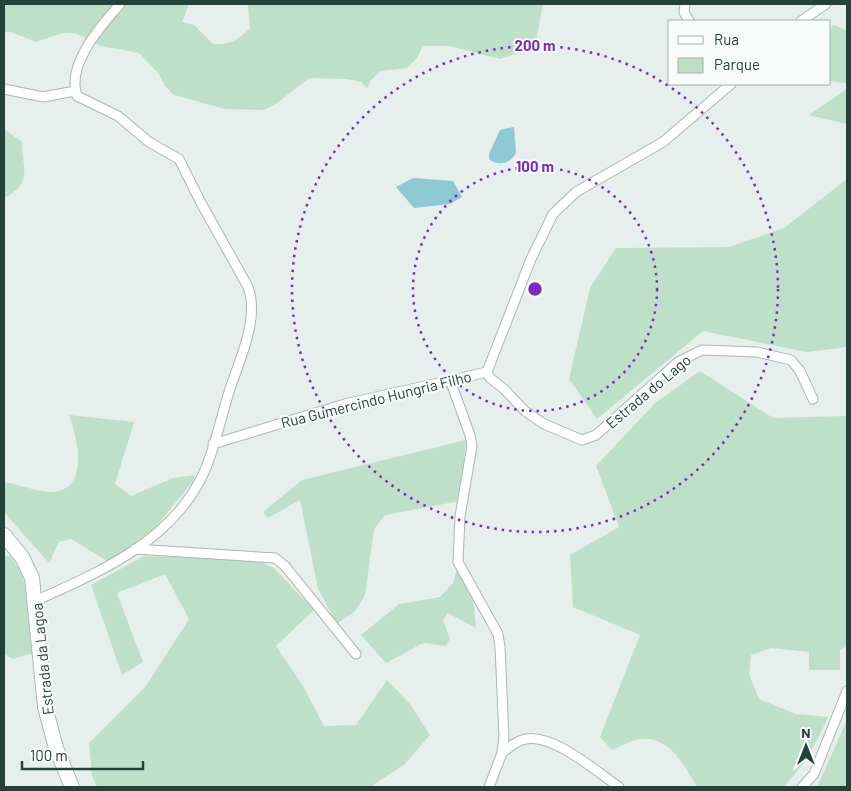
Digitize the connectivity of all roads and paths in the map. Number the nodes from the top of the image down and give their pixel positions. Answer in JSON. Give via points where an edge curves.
{"nodes":[{"id":1,"x":120,"y":4,"type":"edge"},
{"id":2,"x":685,"y":4,"type":"edge"},
{"id":3,"x":826,"y":4,"type":"edge"},
{"id":4,"x":688,"y":20,"type":"edge"},
{"id":5,"x":802,"y":20,"type":"edge"},
{"id":6,"x":730,"y":85,"type":"edge"},
{"id":7,"x":4,"y":89,"type":"edge"},
{"id":8,"x":75,"y":91,"type":"junction"},
{"id":9,"x":487,"y":372,"type":"junction"},
{"id":10,"x":450,"y":380,"type":"junction"},
{"id":11,"x":813,"y":398,"type":"dead end"},
{"id":12,"x":213,"y":444,"type":"junction"},
{"id":13,"x":4,"y":535,"type":"edge"},
{"id":14,"x":10,"y":547,"type":"edge"},
{"id":15,"x":136,"y":549,"type":"junction"},
{"id":16,"x":35,"y":601,"type":"junction"},
{"id":17,"x":356,"y":654,"type":"dead end"},
{"id":18,"x":847,"y":692,"type":"edge"},
{"id":19,"x":502,"y":753,"type":"junction"},
{"id":20,"x":487,"y":786,"type":"edge"},
{"id":21,"x":72,"y":787,"type":"edge"},
{"id":22,"x":619,"y":787,"type":"edge"},
{"id":23,"x":802,"y":787,"type":"edge"}],
"edges":[{"from":1,"to":8,"type":"street","via":[[88,42]]},
{"from":2,"to":4,"type":"street","via":[[684,12]]},
{"from":3,"to":5,"type":"street"},
{"from":6,"to":9,"type":"street","name":"Rua Gumercindo Hungria Filho","via":[[663,142],[576,192],[558,209],[531,259]]},
{"from":7,"to":8,"type":"street","via":[[43,97]]},
{"from":8,"to":12,"type":"street","via":[[81,100],[118,116],[149,142],[179,159],[248,287],[252,299],[250,325]]},
{"from":9,"to":10,"type":"street","name":"Rua Gumercindo Hungria Filho"},
{"from":9,"to":11,"type":"street","name":"Estrada do Lago","via":[[525,411],[544,424],[582,440],[596,435],[678,362],[702,350],[757,352],[791,360]]},
{"from":10,"to":12,"type":"street","name":"Rua Gumercindo Hungria Filho","via":[[345,404]]},
{"from":10,"to":19,"type":"street","via":[[472,446],[460,516],[458,562],[499,640]]},
{"from":12,"to":15,"type":"street","via":[[205,470],[185,502],[169,522]]},
{"from":13,"to":14,"type":"street","name":"Estrada da Lagoa"},
{"from":14,"to":16,"type":"street","name":"Estrada da Lagoa","via":[[32,578]]},
{"from":15,"to":16,"type":"street","via":[[100,572]]},
{"from":15,"to":17,"type":"street","via":[[275,558]]},
{"from":16,"to":21,"type":"street","name":"Estrada da Lagoa","via":[[45,707],[58,754]]},
{"from":18,"to":23,"type":"street","via":[[814,774]]},
{"from":19,"to":20,"type":"street"},
{"from":19,"to":22,"type":"street","via":[[522,740],[540,739],[566,750]]}]}
